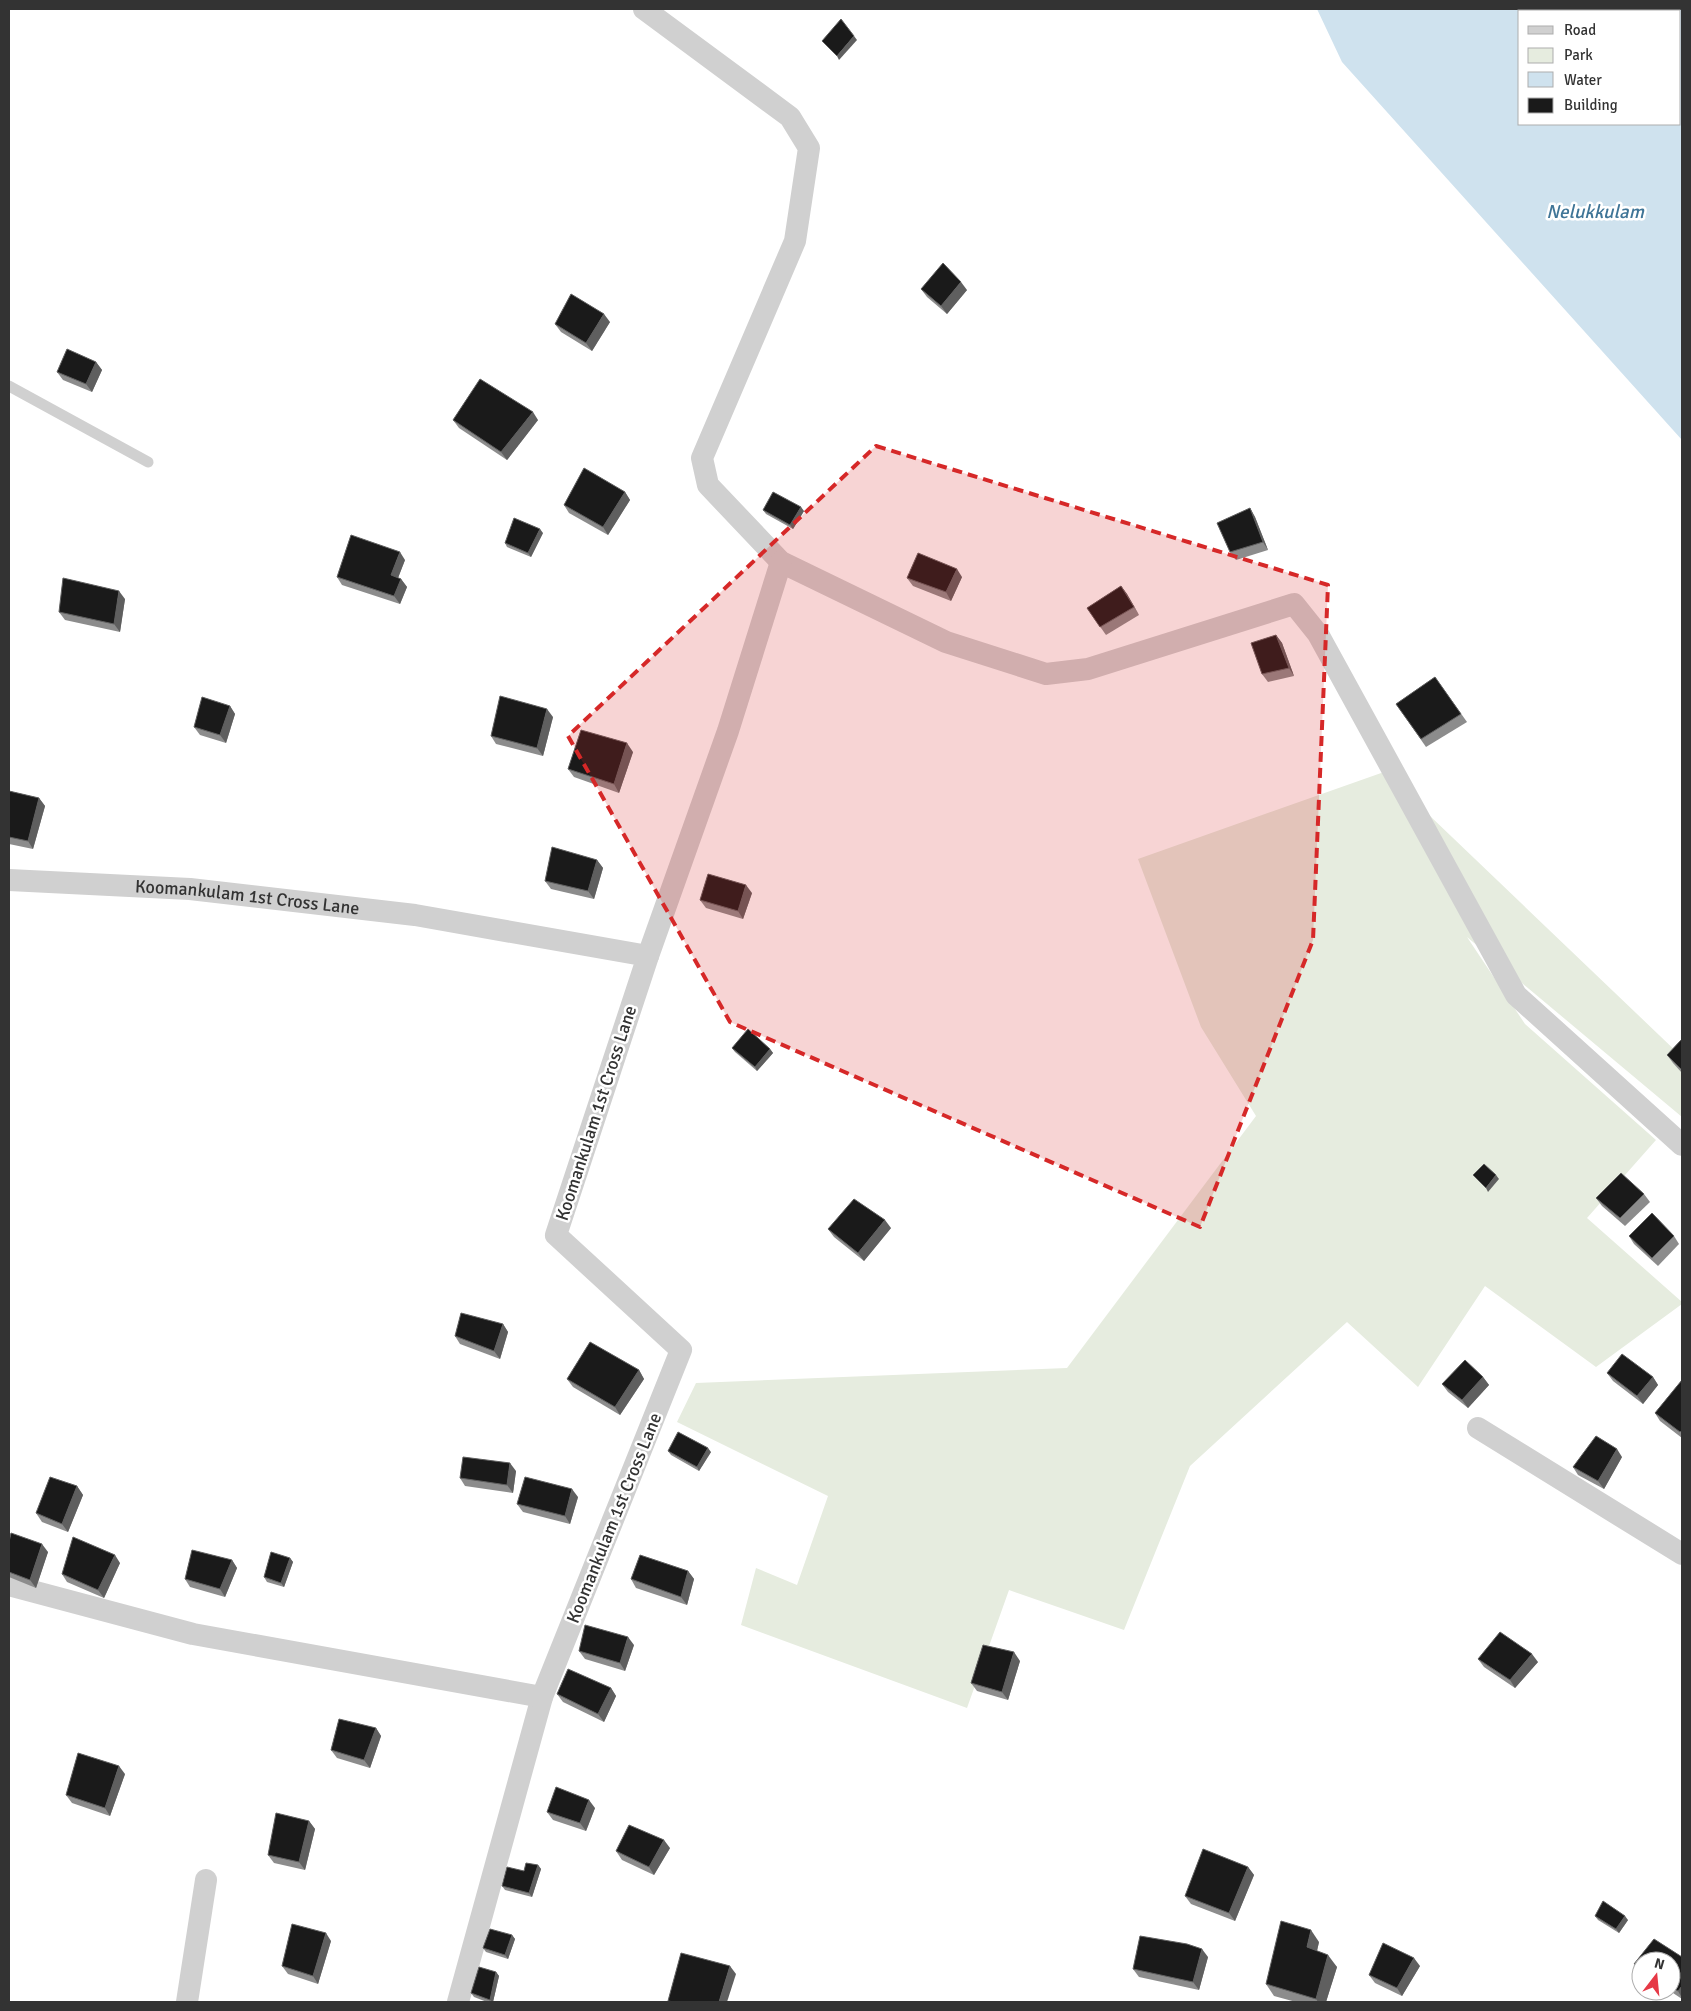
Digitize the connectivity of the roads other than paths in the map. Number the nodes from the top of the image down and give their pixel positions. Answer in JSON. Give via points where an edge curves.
{"nodes":[{"id":1,"x":644,"y":9,"type":"edge"},
{"id":2,"x":9,"y":386,"type":"edge"},
{"id":3,"x":148,"y":462,"type":"dead end"},
{"id":4,"x":781,"y":562,"type":"junction"},
{"id":5,"x":9,"y":880,"type":"edge"},
{"id":6,"x":648,"y":956,"type":"junction"},
{"id":7,"x":1682,"y":1145,"type":"edge"},
{"id":8,"x":1478,"y":1428,"type":"dead end"},
{"id":9,"x":1682,"y":1554,"type":"edge"},
{"id":10,"x":9,"y":1585,"type":"edge"},
{"id":11,"x":542,"y":1697,"type":"junction"},
{"id":12,"x":206,"y":1880,"type":"dead end"},
{"id":13,"x":187,"y":2002,"type":"edge"},
{"id":14,"x":458,"y":2002,"type":"edge"}],
"edges":[{"from":1,"to":4,"type":"street","via":[[790,117],[809,148],[795,241],[702,458],[708,484]]},
{"from":2,"to":3,"type":"lane"},
{"from":4,"to":6,"type":"street","via":[[728,731]]},
{"from":4,"to":7,"type":"street","via":[[946,642],[1046,674],[1088,669],[1294,604],[1318,634],[1516,994]]},
{"from":5,"to":6,"type":"street","name":"Koomankulam 1st Cross Lane","via":[[190,889],[396,913]]},
{"from":6,"to":11,"type":"street","name":"Koomankulam 1st Cross Lane","via":[[556,1235],[681,1350]]},
{"from":8,"to":9,"type":"street"},
{"from":10,"to":11,"type":"street","via":[[193,1634]]},
{"from":11,"to":14,"type":"street","name":"Koomankulam 1st Cross Lane"},
{"from":12,"to":13,"type":"street"}]}
